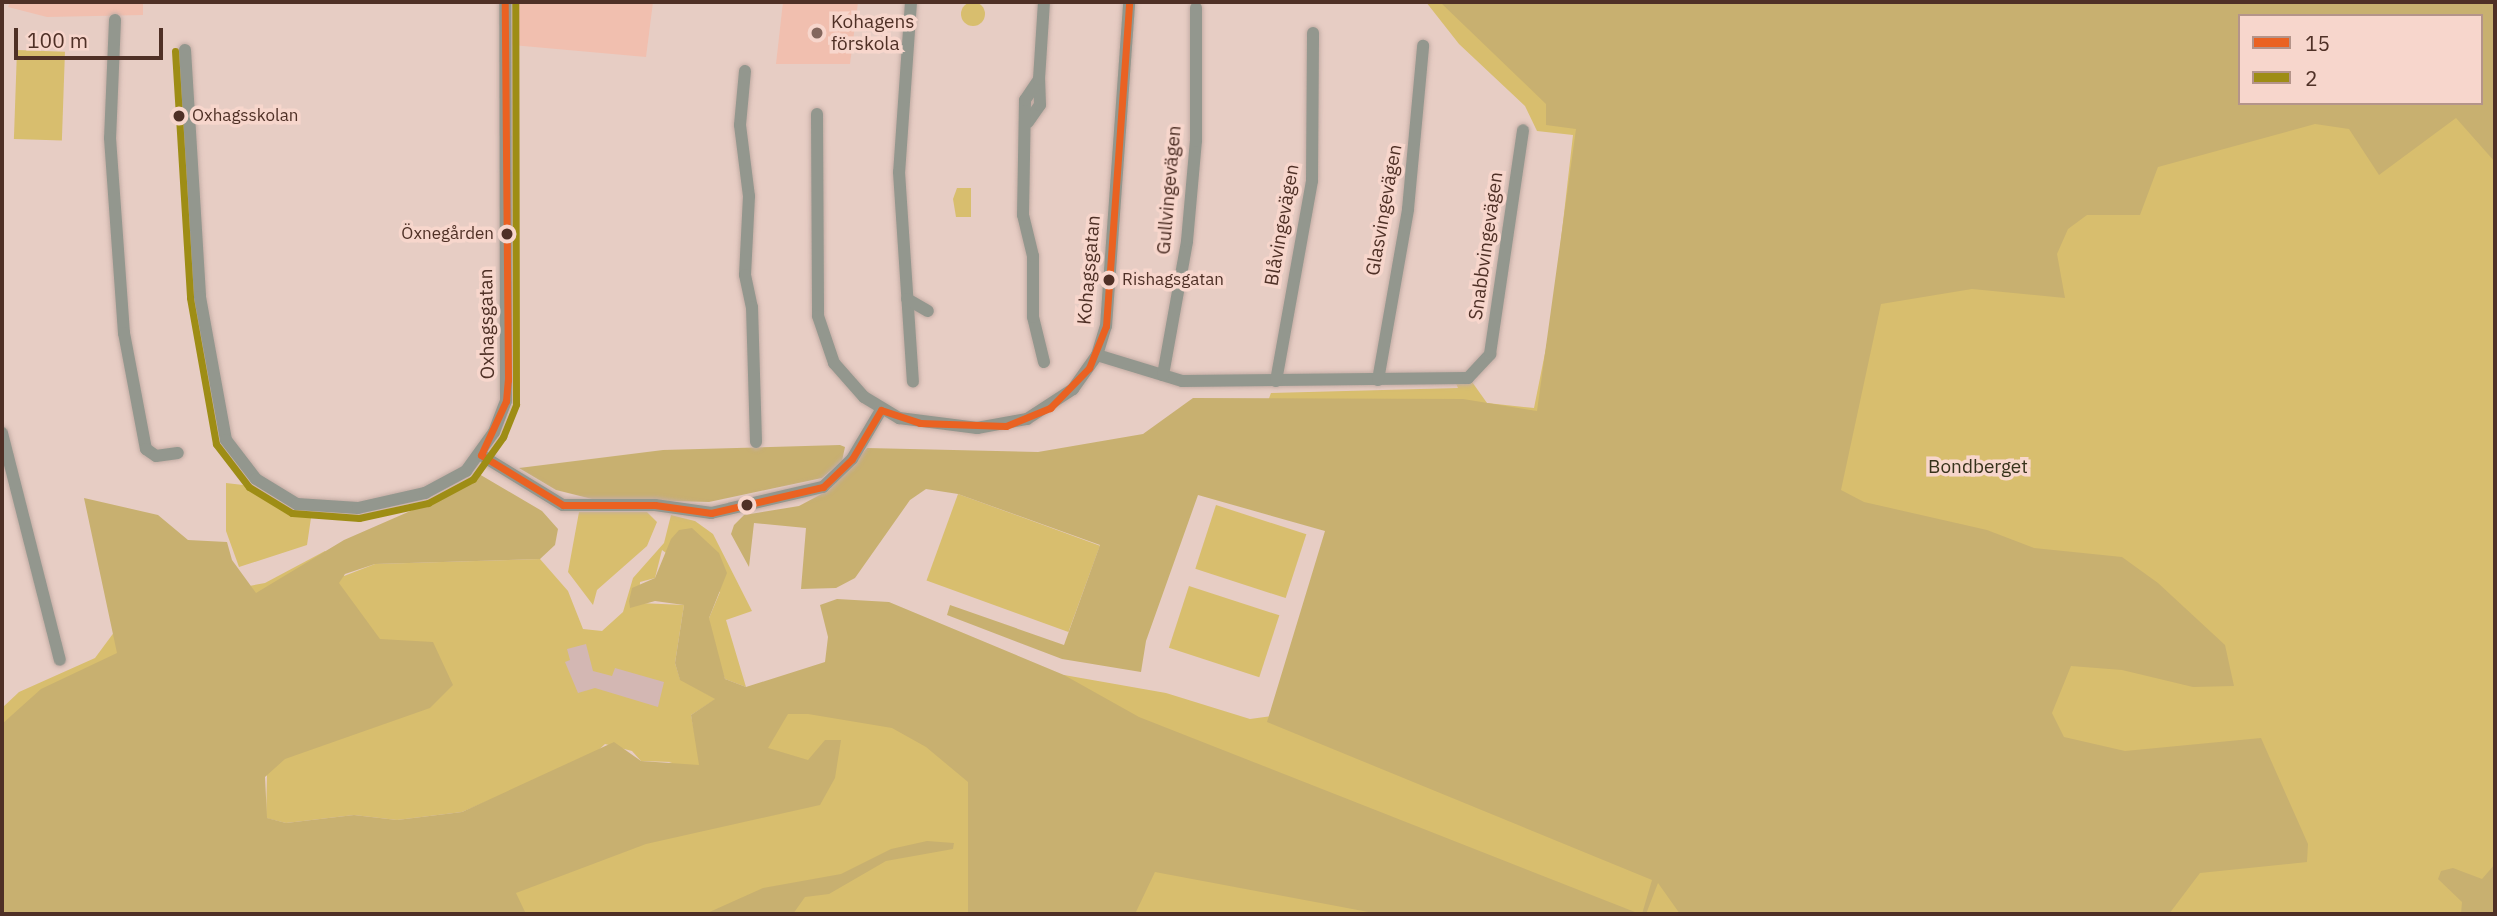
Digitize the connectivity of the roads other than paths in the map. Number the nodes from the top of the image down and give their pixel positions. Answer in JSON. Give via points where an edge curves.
{"nodes":[{"id":1,"x":505,"y":2,"type":"edge"},
{"id":2,"x":911,"y":2,"type":"edge"},
{"id":3,"x":1044,"y":2,"type":"edge"},
{"id":4,"x":1129,"y":2,"type":"edge"},
{"id":5,"x":1196,"y":8,"type":"dead end"},
{"id":6,"x":115,"y":20,"type":"dead end"},
{"id":7,"x":1313,"y":33,"type":"dead end"},
{"id":8,"x":1423,"y":46,"type":"dead end"},
{"id":9,"x":185,"y":50,"type":"dead end"},
{"id":10,"x":745,"y":71,"type":"dead end"},
{"id":11,"x":817,"y":114,"type":"dead end"},
{"id":12,"x":1523,"y":130,"type":"dead end"},
{"id":13,"x":907,"y":299,"type":"junction"},
{"id":14,"x":928,"y":311,"type":"dead end"},
{"id":15,"x":1097,"y":355,"type":"junction"},
{"id":16,"x":1044,"y":362,"type":"dead end"},
{"id":17,"x":1163,"y":375,"type":"junction"},
{"id":18,"x":1378,"y":380,"type":"junction"},
{"id":19,"x":1276,"y":381,"type":"junction"},
{"id":20,"x":913,"y":382,"type":"dead end"},
{"id":21,"x":881,"y":410,"type":"junction"},
{"id":22,"x":2,"y":433,"type":"edge"},
{"id":23,"x":756,"y":442,"type":"dead end"},
{"id":24,"x":178,"y":453,"type":"dead end"},
{"id":25,"x":481,"y":455,"type":"junction"},
{"id":26,"x":60,"y":660,"type":"dead end"}],
"edges":[{"from":1,"to":25,"type":"street","name":"Oxhagsgatan","via":[[508,380],[502,411]]},
{"from":2,"to":13,"type":"street","via":[[899,172]]},
{"from":3,"to":16,"type":"street","via":[[1039,79],[1025,100],[1023,215],[1033,256],[1033,317]]},
{"from":4,"to":15,"type":"street","name":"Kohagsgatan","via":[[1111,270]]},
{"from":5,"to":17,"type":"street","name":"Gullvingevägen","via":[[1196,141],[1187,241]]},
{"from":6,"to":24,"type":"street","via":[[110,138],[128,362],[146,449],[156,456]]},
{"from":7,"to":19,"type":"street","name":"Blåvingevägen","via":[[1312,181]]},
{"from":8,"to":18,"type":"street","name":"Glasvingevägen","via":[[1408,209]]},
{"from":9,"to":25,"type":"street","name":"Oxhagsgatan","via":[[200,297],[218,416],[241,462],[297,504],[334,510],[425,493],[466,471]]},
{"from":10,"to":23,"type":"street","via":[[740,125],[748,196],[745,275],[752,307]]},
{"from":11,"to":21,"type":"street","name":"Kohagsgatan","via":[[818,316],[834,363]]},
{"from":12,"to":18,"type":"street","name":"Snabbvingevägen","via":[[1503,285],[1484,365],[1460,380]]},
{"from":13,"to":14,"type":"street"},
{"from":13,"to":20,"type":"street"},
{"from":15,"to":17,"type":"street"},
{"from":15,"to":21,"type":"street","name":"Kohagsgatan","via":[[1073,388],[1050,408],[1006,426],[920,424]]},
{"from":17,"to":19,"type":"street","via":[[1182,381]]},
{"from":18,"to":19,"type":"street"},
{"from":21,"to":25,"type":"street","via":[[852,459],[823,487],[711,513],[655,505],[563,505]]},
{"from":22,"to":26,"type":"street"}]}
